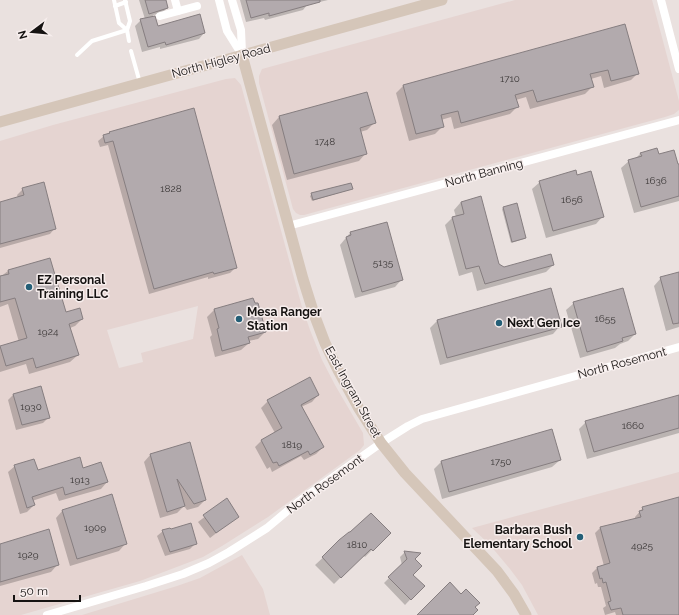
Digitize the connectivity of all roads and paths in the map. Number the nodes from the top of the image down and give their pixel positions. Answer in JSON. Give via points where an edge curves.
{"nodes":[{"id":1,"x":114,"y":0,"type":"edge"},
{"id":2,"x":175,"y":0,"type":"edge"},
{"id":3,"x":232,"y":0,"type":"edge"},
{"id":4,"x":442,"y":0,"type":"edge"},
{"id":5,"x":661,"y":0,"type":"edge"},
{"id":6,"x":126,"y":1,"type":"edge"},
{"id":7,"x":220,"y":2,"type":"edge"},
{"id":8,"x":115,"y":6,"type":"junction"},
{"id":9,"x":197,"y":6,"type":"dead end"},
{"id":10,"x":178,"y":11,"type":"junction"},
{"id":11,"x":160,"y":16,"type":"dead end"},
{"id":12,"x":127,"y":30,"type":"junction"},
{"id":13,"x":129,"y":42,"type":"dead end"},
{"id":14,"x":131,"y":51,"type":"dead end"},
{"id":15,"x":77,"y":55,"type":"dead end"},
{"id":16,"x":242,"y":55,"type":"junction"},
{"id":17,"x":679,"y":69,"type":"edge"},
{"id":18,"x":140,"y":83,"type":"junction"},
{"id":19,"x":679,"y":120,"type":"edge"},
{"id":20,"x":0,"y":122,"type":"edge"},
{"id":21,"x":288,"y":226,"type":"junction"},
{"id":22,"x":679,"y":347,"type":"edge"},
{"id":23,"x":381,"y":443,"type":"junction"},
{"id":24,"x":47,"y":615,"type":"edge"},
{"id":25,"x":526,"y":615,"type":"edge"}],
"edges":[{"from":1,"to":8,"type":"lane"},
{"from":2,"to":10,"type":"street"},
{"from":3,"to":7,"type":"street"},
{"from":3,"to":16,"type":"street","name":"East Ingram Street","via":[[240,30]]},
{"from":4,"to":16,"type":"street","name":"North Higley Road"},
{"from":5,"to":17,"type":"street"},
{"from":6,"to":8,"type":"lane"},
{"from":6,"to":12,"type":"lane","via":[[130,21]]},
{"from":7,"to":16,"type":"street","name":"East Ingram Street","via":[[227,31]]},
{"from":8,"to":12,"type":"lane","via":[[119,23]]},
{"from":9,"to":10,"type":"street"},
{"from":10,"to":11,"type":"street"},
{"from":12,"to":13,"type":"lane"},
{"from":12,"to":15,"type":"lane","via":[[92,41]]},
{"from":14,"to":18,"type":"lane"},
{"from":16,"to":18,"type":"street","name":"North Higley Road"},
{"from":16,"to":21,"type":"street","name":"East Ingram Street"},
{"from":18,"to":20,"type":"street","name":"North Higley Road"},
{"from":19,"to":21,"type":"street","name":"North Banning"},
{"from":21,"to":23,"type":"street","name":"East Ingram Street","via":[[307,293],[325,343],[358,407]]},
{"from":22,"to":23,"type":"street","name":"North Rosemont","via":[[422,419]]},
{"from":23,"to":24,"type":"street","name":"North Rosemont","via":[[298,502],[267,528],[209,563],[152,584]]},
{"from":23,"to":25,"type":"street","name":"East Ingram Street","via":[[405,473],[497,571]]}]}
